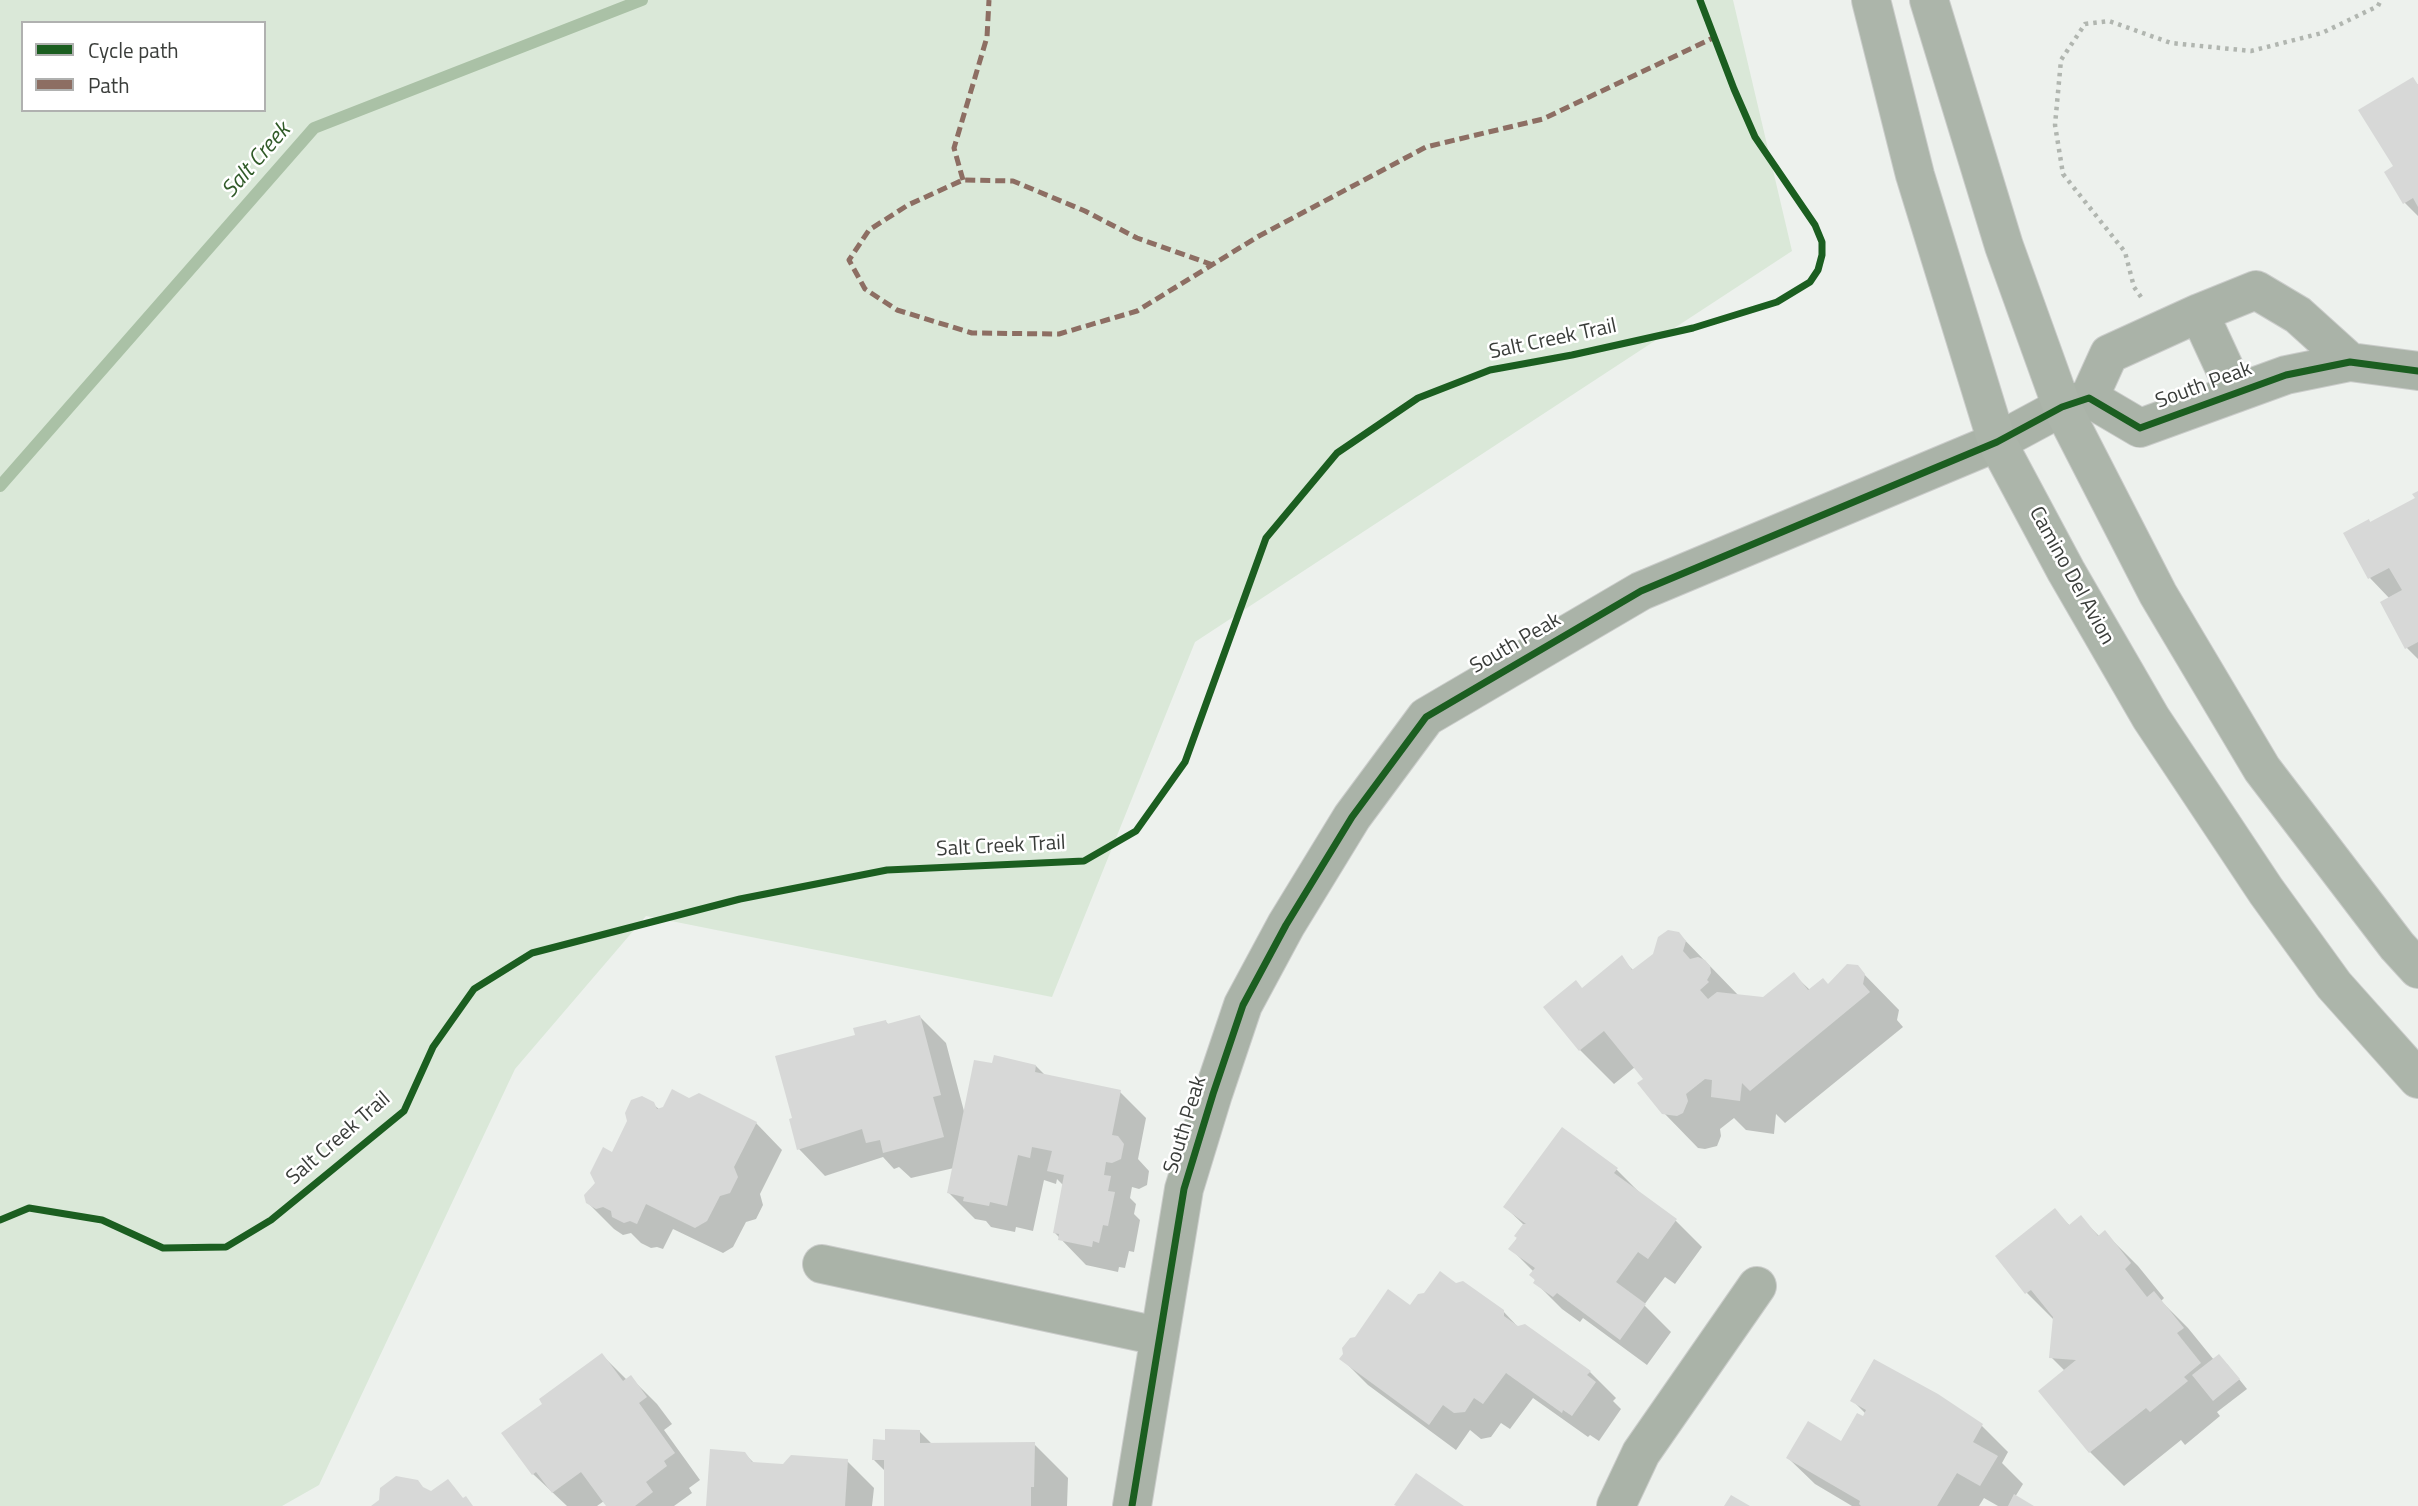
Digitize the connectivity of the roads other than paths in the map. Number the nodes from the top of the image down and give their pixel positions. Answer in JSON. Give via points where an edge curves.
{"nodes":[{"id":1,"x":1871,"y":0,"type":"edge"},
{"id":2,"x":1929,"y":0,"type":"edge"},
{"id":3,"x":2199,"y":313,"type":"junction"},
{"id":4,"x":2350,"y":362,"type":"junction"},
{"id":5,"x":2418,"y":371,"type":"edge"},
{"id":6,"x":2236,"y":393,"type":"junction"},
{"id":7,"x":2075,"y":402,"type":"junction"},
{"id":8,"x":1997,"y":442,"type":"junction"},
{"id":9,"x":2418,"y":969,"type":"edge"},
{"id":10,"x":2418,"y":1079,"type":"edge"},
{"id":11,"x":822,"y":1264,"type":"dead end"},
{"id":12,"x":1757,"y":1286,"type":"dead end"},
{"id":13,"x":1158,"y":1336,"type":"junction"},
{"id":14,"x":1132,"y":1506,"type":"edge"},
{"id":15,"x":1616,"y":1506,"type":"edge"}],
"edges":[{"from":1,"to":8,"type":"main road","name":"Camino Del Avion","via":[[1915,176]]},
{"from":2,"to":7,"type":"main road","via":[[2004,246]]},
{"from":3,"to":4,"type":"street","via":[[2256,290],[2298,315]]},
{"from":3,"to":6,"type":"street"},
{"from":3,"to":7,"type":"street","via":[[2109,354]]},
{"from":4,"to":5,"type":"street","name":"South Peak"},
{"from":4,"to":6,"type":"street","name":"South Peak","via":[[2286,374]]},
{"from":6,"to":7,"type":"street","name":"South Peak","via":[[2140,428]]},
{"from":7,"to":8,"type":"street","name":"South Peak"},
{"from":7,"to":9,"type":"main road","via":[[2158,594],[2262,769]]},
{"from":8,"to":10,"type":"main road","name":"Camino Del Avion","via":[[2151,718],[2334,985]]},
{"from":8,"to":13,"type":"street","name":"South Peak","via":[[1641,591],[1426,717],[1352,817],[1243,1005],[1184,1189]]},
{"from":11,"to":13,"type":"street"},
{"from":12,"to":15,"type":"street","via":[[1641,1453]]},
{"from":13,"to":14,"type":"street","name":"South Peak"}]}
